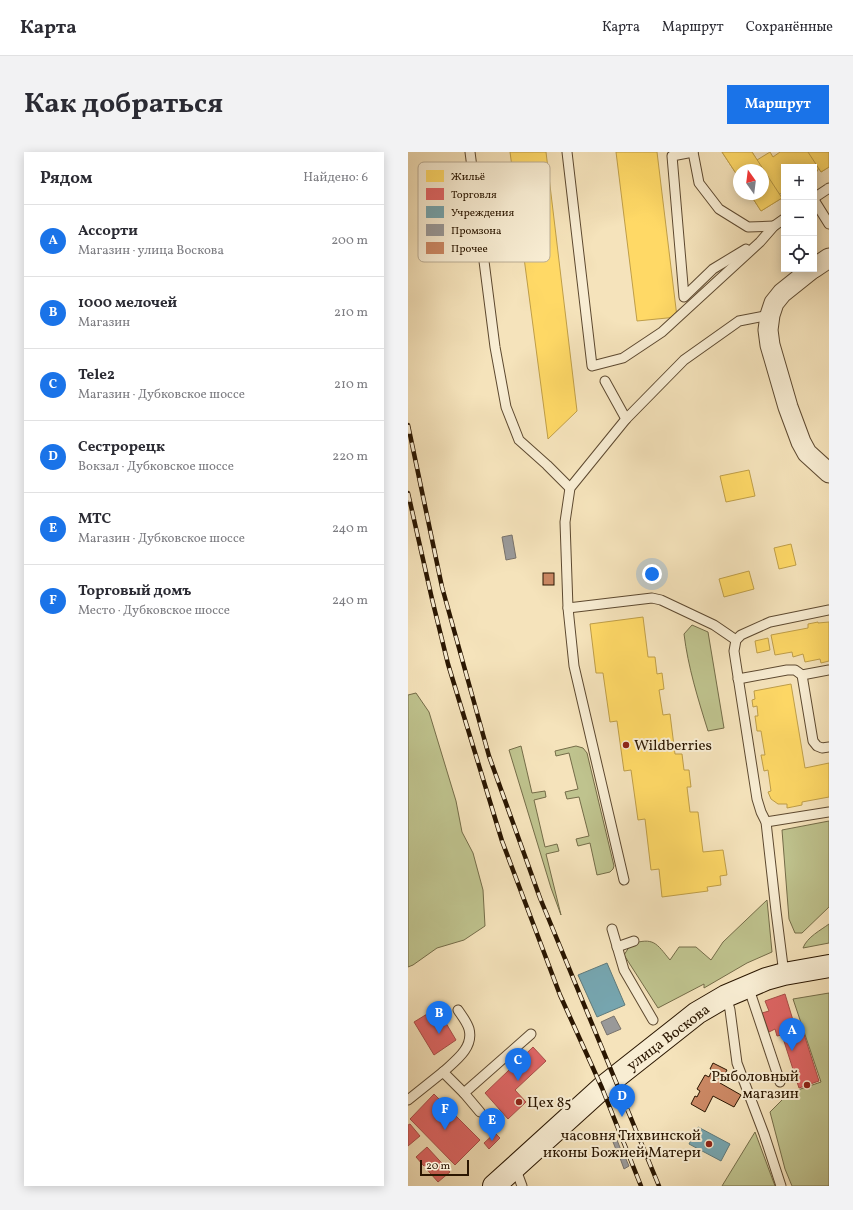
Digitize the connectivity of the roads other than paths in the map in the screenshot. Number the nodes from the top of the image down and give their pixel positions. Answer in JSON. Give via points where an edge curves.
{"nodes":[{"id":1,"x":470,"y":152,"type":"edge"},
{"id":2,"x":568,"y":152,"type":"edge"},
{"id":3,"x":693,"y":152,"type":"edge"},
{"id":4,"x":471,"y":162,"type":"edge"},
{"id":5,"x":829,"y":188,"type":"edge"},
{"id":6,"x":817,"y":197,"type":"edge"},
{"id":7,"x":815,"y":200,"type":"edge"},
{"id":8,"x":781,"y":221,"type":"edge"},
{"id":9,"x":829,"y":224,"type":"edge"},
{"id":10,"x":774,"y":226,"type":"junction"},
{"id":11,"x":760,"y":242,"type":"junction"},
{"id":12,"x":829,"y":258,"type":"edge"},
{"id":13,"x":484,"y":262,"type":"edge"},
{"id":14,"x":817,"y":266,"type":"edge"},
{"id":15,"x":808,"y":272,"type":"edge"},
{"id":16,"x":770,"y":314,"type":"junction"},
{"id":17,"x":605,"y":381,"type":"dead end"},
{"id":18,"x":626,"y":419,"type":"junction"},
{"id":19,"x":829,"y":473,"type":"edge"},
{"id":20,"x":570,"y":488,"type":"junction"},
{"id":21,"x":568,"y":608,"type":"junction"},
{"id":22,"x":829,"y":610,"type":"edge"},
{"id":23,"x":736,"y":640,"type":"junction"},
{"id":24,"x":829,"y":670,"type":"edge"},
{"id":25,"x":802,"y":675,"type":"junction"},
{"id":26,"x":738,"y":679,"type":"junction"},
{"id":27,"x":829,"y":747,"type":"edge"},
{"id":28,"x":829,"y":812,"type":"edge"},
{"id":29,"x":766,"y":822,"type":"junction"},
{"id":30,"x":624,"y":880,"type":"dead end"},
{"id":31,"x":612,"y":929,"type":"dead end"},
{"id":32,"x":634,"y":941,"type":"dead end"},
{"id":33,"x":618,"y":947,"type":"junction"},
{"id":34,"x":829,"y":966,"type":"edge"},
{"id":35,"x":784,"y":974,"type":"junction"},
{"id":36,"x":748,"y":986,"type":"junction"},
{"id":37,"x":726,"y":996,"type":"junction"},
{"id":38,"x":458,"y":1010,"type":"dead end"},
{"id":39,"x":653,"y":1020,"type":"dead end"},
{"id":40,"x":531,"y":1034,"type":"dead end"},
{"id":41,"x":443,"y":1072,"type":"junction"},
{"id":42,"x":780,"y":1082,"type":"dead end"},
{"id":43,"x":464,"y":1093,"type":"junction"},
{"id":44,"x":408,"y":1100,"type":"edge"},
{"id":45,"x":480,"y":1112,"type":"dead end"},
{"id":46,"x":518,"y":1177,"type":"edge"},
{"id":47,"x":494,"y":1186,"type":"edge"},
{"id":48,"x":781,"y":1186,"type":"edge"}],
"edges":[{"from":1,"to":4,"type":"lane"},
{"from":2,"to":11,"type":"lane","via":[[592,366],[623,358],[662,332]]},
{"from":3,"to":10,"type":"lane","via":[[699,183],[719,209],[748,227]]},
{"from":3,"to":11,"type":"lane","via":[[672,156],[684,297],[712,269]]},
{"from":5,"to":6,"type":"lane"},
{"from":7,"to":9,"type":"lane"},
{"from":8,"to":10,"type":"lane"},
{"from":10,"to":11,"type":"lane"},
{"from":12,"to":14,"type":"street"},
{"from":13,"to":20,"type":"lane","via":[[495,348],[506,407],[518,440]]},
{"from":15,"to":16,"type":"street","via":[[782,293]]},
{"from":16,"to":18,"type":"lane","via":[[739,321],[684,360]]},
{"from":16,"to":19,"type":"street","via":[[770,345],[788,407],[807,453]]},
{"from":17,"to":18,"type":"lane"},
{"from":18,"to":20,"type":"lane"},
{"from":20,"to":21,"type":"lane","via":[[565,522]]},
{"from":21,"to":23,"type":"lane","via":[[652,598],[714,625]]},
{"from":21,"to":30,"type":"lane","via":[[574,666]]},
{"from":22,"to":23,"type":"lane","via":[[770,622],[741,635]]},
{"from":23,"to":26,"type":"lane","via":[[734,651]]},
{"from":24,"to":25,"type":"lane"},
{"from":25,"to":26,"type":"lane","via":[[795,670],[787,670]]},
{"from":25,"to":27,"type":"lane","via":[[813,741],[822,748]]},
{"from":26,"to":29,"type":"lane","via":[[757,799]]},
{"from":28,"to":29,"type":"lane"},
{"from":29,"to":35,"type":"lane"},
{"from":31,"to":33,"type":"lane"},
{"from":32,"to":33,"type":"lane"},
{"from":33,"to":39,"type":"lane","via":[[624,970]]},
{"from":34,"to":35,"type":"main road","name":"улица Воскова"},
{"from":35,"to":36,"type":"main road","name":"улица Воскова"},
{"from":36,"to":37,"type":"main road","name":"улица Воскова"},
{"from":36,"to":42,"type":"lane"},
{"from":37,"to":46,"type":"main road","name":"улица Воскова","via":[[697,1013],[602,1088]]},
{"from":37,"to":48,"type":"lane","via":[[737,1062]]},
{"from":38,"to":41,"type":"lane","via":[[470,1030],[469,1042],[463,1053]]},
{"from":40,"to":43,"type":"lane"},
{"from":41,"to":43,"type":"lane"},
{"from":41,"to":44,"type":"lane"},
{"from":43,"to":45,"type":"lane"},
{"from":46,"to":47,"type":"main road","name":"улица Воскова"}]}
